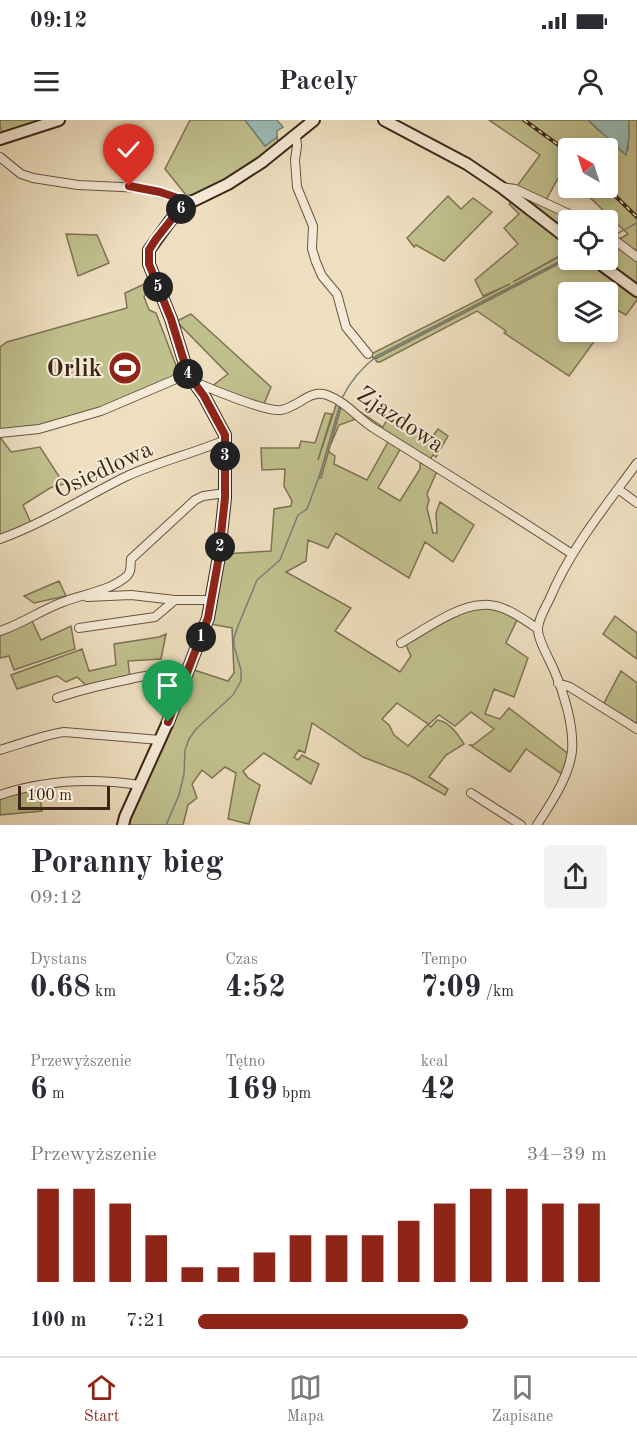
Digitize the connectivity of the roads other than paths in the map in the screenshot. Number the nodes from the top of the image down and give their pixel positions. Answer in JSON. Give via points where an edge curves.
{"nodes":[{"id":1,"x":59,"y":120,"type":"edge"},
{"id":2,"x":314,"y":120,"type":"edge"},
{"id":3,"x":384,"y":120,"type":"edge"},
{"id":4,"x":296,"y":135,"type":"junction"},
{"id":5,"x":0,"y":139,"type":"edge"},
{"id":6,"x":0,"y":158,"type":"edge"},
{"id":7,"x":0,"y":167,"type":"edge"},
{"id":8,"x":10,"y":167,"type":"junction"},
{"id":9,"x":501,"y":187,"type":"junction"},
{"id":10,"x":189,"y":202,"type":"junction"},
{"id":11,"x":558,"y":210,"type":"edge"},
{"id":12,"x":558,"y":227,"type":"edge"},
{"id":13,"x":619,"y":243,"type":"joint"},
{"id":14,"x":637,"y":250,"type":"edge"},
{"id":15,"x":637,"y":257,"type":"edge"},
{"id":16,"x":609,"y":270,"type":"edge"},
{"id":17,"x":637,"y":291,"type":"edge"},
{"id":18,"x":368,"y":354,"type":"dead end"},
{"id":19,"x":191,"y":378,"type":"junction"},
{"id":20,"x":0,"y":434,"type":"edge"},
{"id":21,"x":225,"y":440,"type":"junction"},
{"id":22,"x":637,"y":463,"type":"edge"},
{"id":23,"x":618,"y":489,"type":"junction"},
{"id":24,"x":225,"y":493,"type":"junction"},
{"id":25,"x":637,"y":503,"type":"edge"},
{"id":26,"x":0,"y":539,"type":"edge"},
{"id":27,"x":572,"y":554,"type":"junction"},
{"id":28,"x":78,"y":598,"type":"junction"},
{"id":29,"x":175,"y":600,"type":"junction"},
{"id":30,"x":211,"y":600,"type":"junction"},
{"id":31,"x":79,"y":628,"type":"dead end"},
{"id":32,"x":538,"y":629,"type":"junction"},
{"id":33,"x":0,"y":632,"type":"edge"},
{"id":34,"x":401,"y":643,"type":"dead end"},
{"id":35,"x":558,"y":683,"type":"junction"},
{"id":36,"x":183,"y":684,"type":"junction"},
{"id":37,"x":57,"y":698,"type":"dead end"},
{"id":38,"x":637,"y":729,"type":"edge"},
{"id":39,"x":160,"y":740,"type":"junction"},
{"id":40,"x":0,"y":750,"type":"edge"},
{"id":41,"x":140,"y":785,"type":"junction"},
{"id":42,"x":471,"y":792,"type":"dead end"},
{"id":43,"x":0,"y":795,"type":"edge"},
{"id":44,"x":123,"y":825,"type":"edge"},
{"id":45,"x":521,"y":825,"type":"edge"},
{"id":46,"x":537,"y":825,"type":"edge"}],
"edges":[{"from":1,"to":5,"type":"street"},
{"from":2,"to":4,"type":"street"},
{"from":3,"to":9,"type":"street","via":[[467,164]]},
{"from":4,"to":10,"type":"street","via":[[228,184]]},
{"from":4,"to":18,"type":"street","via":[[297,187],[313,226],[316,262],[337,294],[345,327]]},
{"from":6,"to":8,"type":"street"},
{"from":7,"to":8,"type":"street"},
{"from":8,"to":10,"type":"street","via":[[33,178],[142,188]]},
{"from":9,"to":11,"type":"street","via":[[515,189]]},
{"from":9,"to":12,"type":"street"},
{"from":10,"to":19,"type":"street","via":[[156,239],[148,257]]},
{"from":13,"to":14,"type":"street"},
{"from":13,"to":15,"type":"street"},
{"from":16,"to":17,"type":"street"},
{"from":19,"to":20,"type":"street","via":[[101,411],[39,429]]},
{"from":19,"to":21,"type":"street"},
{"from":19,"to":27,"type":"street","name":"Zjazdowa","via":[[280,410],[317,393],[341,401],[364,423]]},
{"from":21,"to":24,"type":"street"},
{"from":21,"to":26,"type":"street","name":"Osiedlowa","via":[[152,465]]},
{"from":22,"to":23,"type":"street"},
{"from":23,"to":25,"type":"street"},
{"from":23,"to":27,"type":"street"},
{"from":24,"to":28,"type":"street","via":[[195,500],[131,559],[126,577]]},
{"from":24,"to":30,"type":"street"},
{"from":27,"to":32,"type":"street","via":[[560,573]]},
{"from":28,"to":29,"type":"street","via":[[131,595]]},
{"from":28,"to":33,"type":"street","via":[[38,612]]},
{"from":29,"to":30,"type":"street"},
{"from":29,"to":31,"type":"street","via":[[155,617]]},
{"from":30,"to":36,"type":"street"},
{"from":32,"to":34,"type":"street","via":[[502,608],[484,604],[442,619]]},
{"from":32,"to":35,"type":"street"},
{"from":35,"to":38,"type":"street"},
{"from":35,"to":46,"type":"street","via":[[570,725],[572,750],[568,767]]},
{"from":36,"to":37,"type":"street","via":[[166,676],[146,675]]},
{"from":36,"to":39,"type":"street"},
{"from":39,"to":40,"type":"street","via":[[64,732]]},
{"from":39,"to":41,"type":"street"},
{"from":41,"to":43,"type":"street","via":[[78,781],[39,784]]},
{"from":41,"to":44,"type":"street"},
{"from":42,"to":45,"type":"street"}]}
